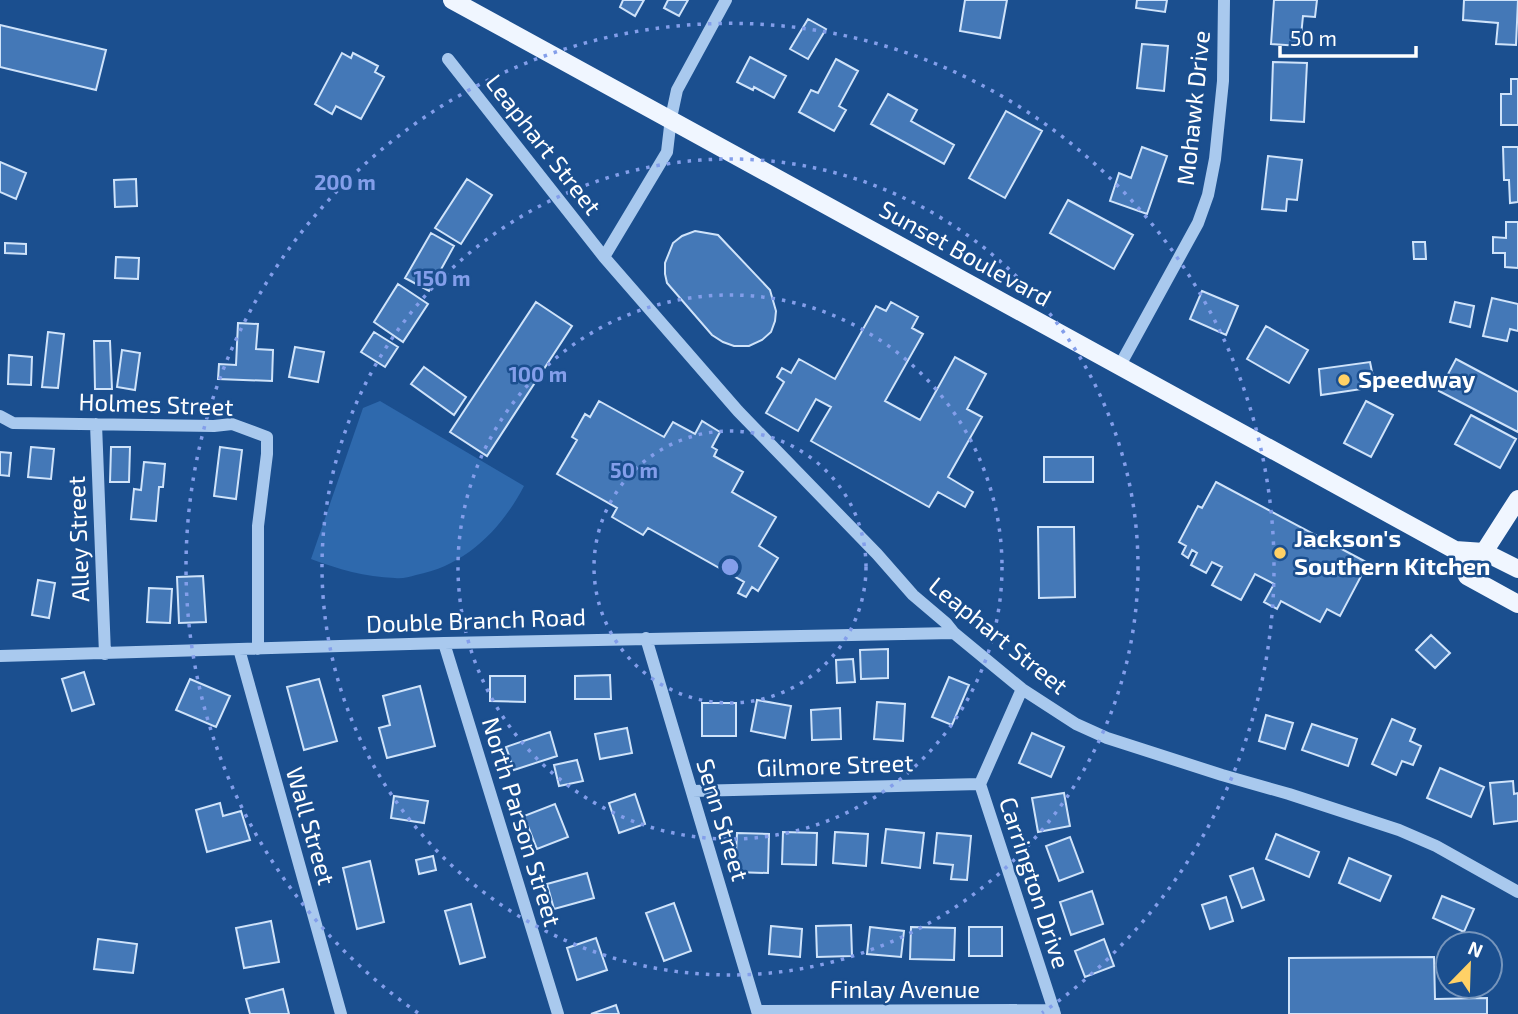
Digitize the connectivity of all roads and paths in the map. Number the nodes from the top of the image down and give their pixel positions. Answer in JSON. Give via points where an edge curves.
{"nodes":[{"id":1,"x":452,"y":0,"type":"edge"},
{"id":2,"x":726,"y":0,"type":"edge"},
{"id":3,"x":1224,"y":0,"type":"edge"},
{"id":4,"x":448,"y":59,"type":"dead end"},
{"id":5,"x":671,"y":118,"type":"junction"},
{"id":6,"x":604,"y":257,"type":"junction"},
{"id":7,"x":1119,"y":367,"type":"junction"},
{"id":8,"x":0,"y":416,"type":"edge"},
{"id":9,"x":96,"y":424,"type":"junction"},
{"id":10,"x":1518,"y":499,"type":"edge"},
{"id":11,"x":1455,"y":551,"type":"junction"},
{"id":12,"x":1484,"y":552,"type":"junction"},
{"id":13,"x":1518,"y":569,"type":"edge"},
{"id":14,"x":1518,"y":604,"type":"edge"},
{"id":15,"x":954,"y":633,"type":"junction"},
{"id":16,"x":646,"y":638,"type":"junction"},
{"id":17,"x":444,"y":643,"type":"junction"},
{"id":18,"x":240,"y":649,"type":"junction"},
{"id":19,"x":258,"y":649,"type":"junction"},
{"id":20,"x":105,"y":654,"type":"junction"},
{"id":21,"x":0,"y":656,"type":"edge"},
{"id":22,"x":1022,"y":689,"type":"junction"},
{"id":23,"x":979,"y":783,"type":"junction"},
{"id":24,"x":692,"y":791,"type":"junction"},
{"id":25,"x":1518,"y":892,"type":"edge"},
{"id":26,"x":1054,"y":1012,"type":"edge"},
{"id":27,"x":758,"y":1013,"type":"edge"},
{"id":28,"x":341,"y":1014,"type":"edge"},
{"id":29,"x":558,"y":1014,"type":"edge"}],
"edges":[{"from":1,"to":5,"type":"main road","name":"Sunset Boulevard"},
{"from":2,"to":5,"type":"street","name":"Leaphart Street","via":[[677,90]]},
{"from":3,"to":7,"type":"street","name":"Mohawk Drive","via":[[1223,81],[1208,195],[1198,223]]},
{"from":4,"to":6,"type":"street","name":"Leaphart Street"},
{"from":5,"to":6,"type":"street","name":"Leaphart Street","via":[[667,152]]},
{"from":5,"to":7,"type":"main road","name":"Sunset Boulevard"},
{"from":6,"to":15,"type":"street","name":"Leaphart Street","via":[[738,411]]},
{"from":7,"to":11,"type":"main road","name":"Sunset Boulevard"},
{"from":8,"to":9,"type":"street","name":"Holmes Street","via":[[12,423]]},
{"from":9,"to":19,"type":"street","name":"Holmes Street","via":[[232,424],[267,437],[258,526]]},
{"from":9,"to":20,"type":"street","name":"Alley Street"},
{"from":10,"to":12,"type":"main road"},
{"from":11,"to":12,"type":"main road","name":"Sunset Boulevard"},
{"from":11,"to":14,"type":"main road","name":"Sunset Boulevard","via":[[1467,576]]},
{"from":12,"to":13,"type":"main road","name":"Sunset Boulevard"},
{"from":15,"to":16,"type":"street","name":"Double Branch Road"},
{"from":15,"to":22,"type":"street","name":"Leaphart Street"},
{"from":16,"to":17,"type":"street","name":"Double Branch Road"},
{"from":16,"to":24,"type":"street","name":"Senn Street"},
{"from":17,"to":19,"type":"street","name":"Double Branch Road"},
{"from":17,"to":29,"type":"street","name":"North Parson Street"},
{"from":18,"to":19,"type":"street","name":"Double Branch Road"},
{"from":18,"to":20,"type":"street","name":"Double Branch Road"},
{"from":18,"to":28,"type":"street","name":"Wall Street"},
{"from":20,"to":21,"type":"street","name":"Double Branch Road"},
{"from":22,"to":23,"type":"street","name":"Carrington Drive"},
{"from":22,"to":25,"type":"street","name":"Leaphart Street","via":[[1107,738],[1399,830]]},
{"from":23,"to":24,"type":"street","name":"Gilmore Street"},
{"from":23,"to":26,"type":"street","name":"Carrington Drive"},
{"from":24,"to":27,"type":"street","name":"Senn Street"},
{"from":26,"to":27,"type":"street","name":"Finlay Avenue"}]}
